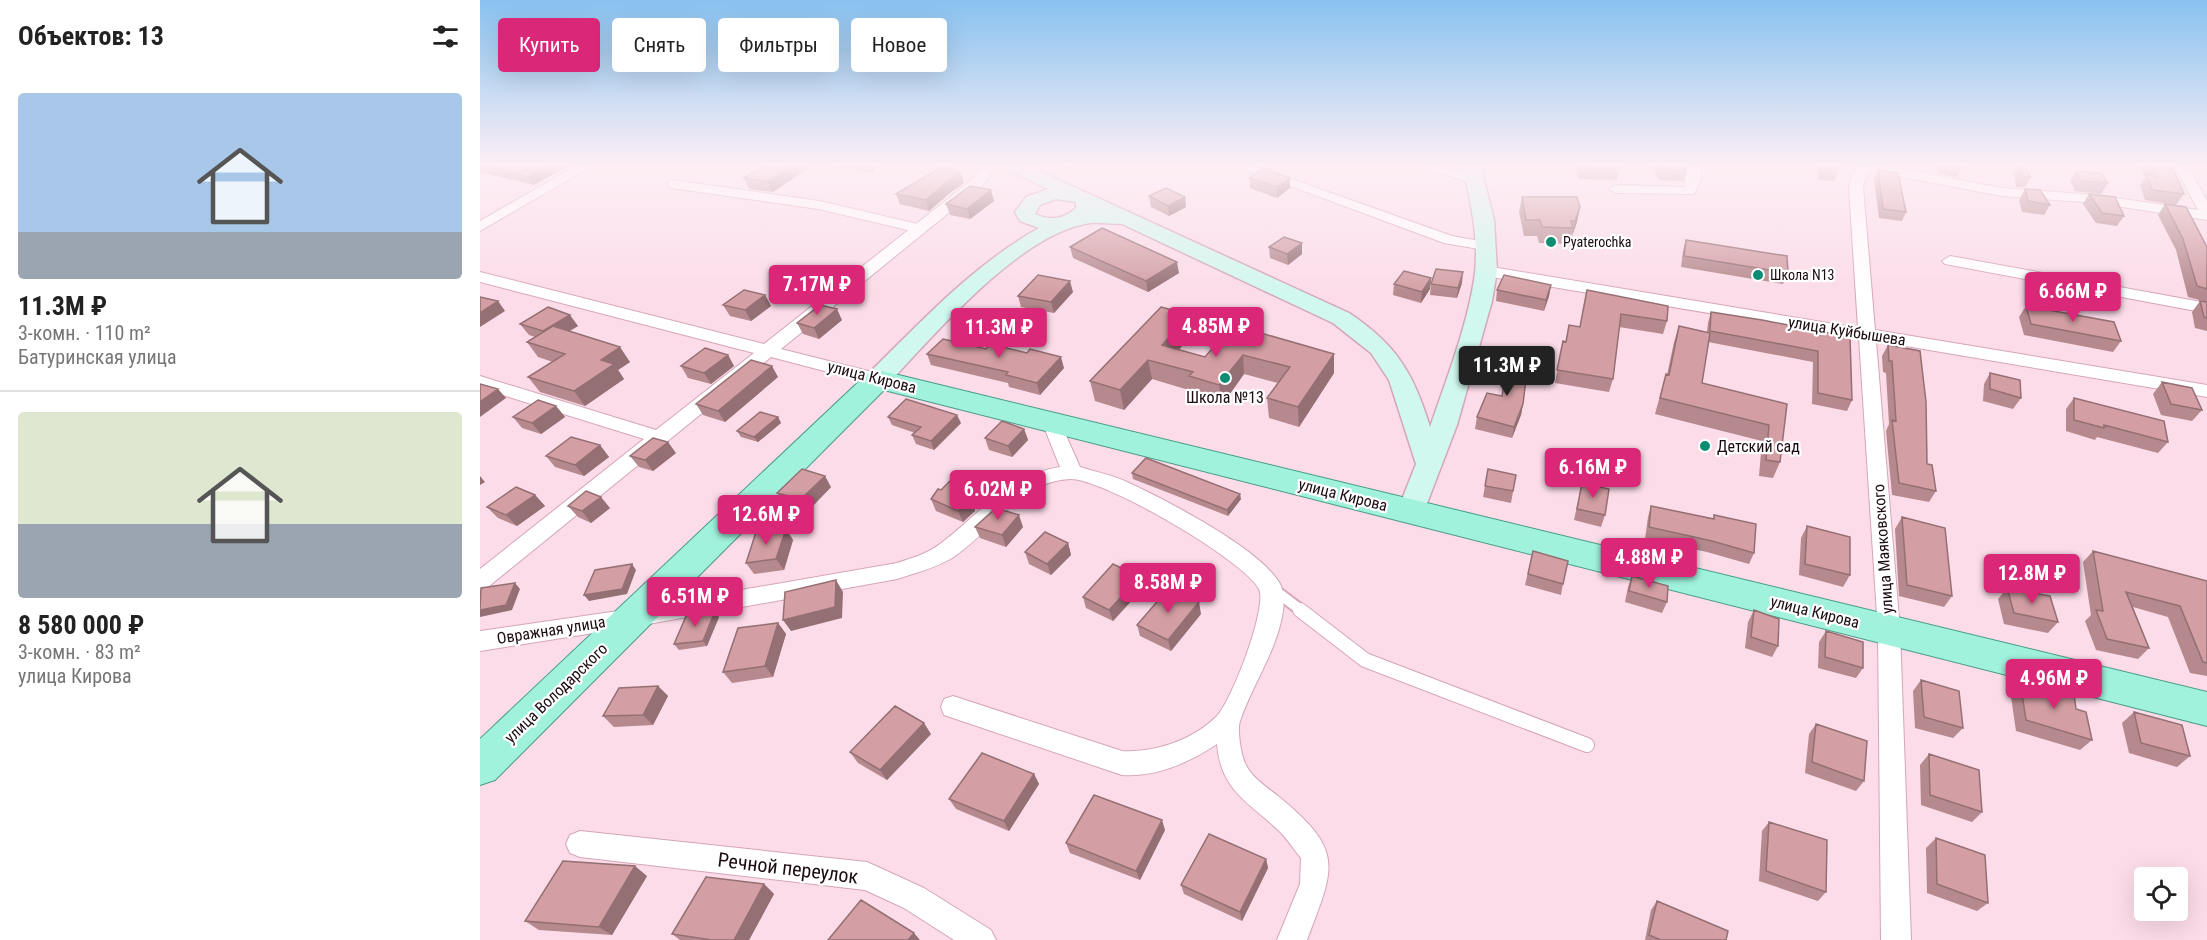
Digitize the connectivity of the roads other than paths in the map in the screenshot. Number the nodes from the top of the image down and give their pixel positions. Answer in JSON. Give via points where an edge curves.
{"nodes":[{"id":1,"x":513,"y":208,"type":"edge"},
{"id":2,"x":831,"y":208,"type":"edge"},
{"id":3,"x":944,"y":208,"type":"edge"},
{"id":4,"x":1086,"y":208,"type":"edge"},
{"id":5,"x":1107,"y":208,"type":"edge"},
{"id":6,"x":1362,"y":208,"type":"edge"},
{"id":7,"x":1481,"y":208,"type":"edge"},
{"id":8,"x":1857,"y":208,"type":"edge"},
{"id":9,"x":2154,"y":208,"type":"edge"},
{"id":10,"x":1025,"y":209,"type":"joint"},
{"id":11,"x":2207,"y":216,"type":"edge"},
{"id":12,"x":1133,"y":220,"type":"junction"},
{"id":13,"x":1070,"y":221,"type":"junction"},
{"id":14,"x":480,"y":227,"type":"edge"},
{"id":15,"x":917,"y":228,"type":"junction"},
{"id":16,"x":1485,"y":246,"type":"junction"},
{"id":17,"x":1950,"y":261,"type":"dead end"},
{"id":18,"x":993,"y":268,"type":"junction"},
{"id":19,"x":1486,"y":271,"type":"junction"},
{"id":20,"x":480,"y":276,"type":"edge"},
{"id":21,"x":2207,"y":308,"type":"edge"},
{"id":22,"x":1866,"y":334,"type":"junction"},
{"id":23,"x":766,"y":350,"type":"junction"},
{"id":24,"x":878,"y":379,"type":"junction"},
{"id":25,"x":480,"y":382,"type":"edge"},
{"id":26,"x":2207,"y":391,"type":"edge"},
{"id":27,"x":1051,"y":422,"type":"junction"},
{"id":28,"x":657,"y":437,"type":"junction"},
{"id":29,"x":1429,"y":465,"type":"junction"},
{"id":30,"x":1072,"y":472,"type":"junction"},
{"id":31,"x":1412,"y":512,"type":"junction"},
{"id":32,"x":480,"y":581,"type":"edge"},
{"id":33,"x":1271,"y":588,"type":"junction"},
{"id":34,"x":632,"y":618,"type":"junction"},
{"id":35,"x":1888,"y":630,"type":"junction"},
{"id":36,"x":480,"y":641,"type":"edge"},
{"id":37,"x":953,"y":707,"type":"dead end"},
{"id":38,"x":2207,"y":709,"type":"edge"},
{"id":39,"x":1227,"y":723,"type":"junction"},
{"id":40,"x":1587,"y":745,"type":"dead end"},
{"id":41,"x":480,"y":766,"type":"edge"},
{"id":42,"x":580,"y":844,"type":"dead end"},
{"id":43,"x":981,"y":940,"type":"edge"},
{"id":44,"x":1292,"y":940,"type":"edge"},
{"id":45,"x":1896,"y":940,"type":"edge"}],
"edges":[{"from":1,"to":14,"type":"street"},
{"from":2,"to":15,"type":"lane"},
{"from":3,"to":15,"type":"street"},
{"from":4,"to":13,"type":"street"},
{"from":5,"to":12,"type":"street"},
{"from":6,"to":16,"type":"street","via":[[1449,240]]},
{"from":7,"to":16,"type":"street"},
{"from":8,"to":22,"type":"street","name":"улица Маяковского"},
{"from":9,"to":11,"type":"street"},
{"from":10,"to":13,"type":"street","via":[[1027,217],[1037,223]]},
{"from":10,"to":18,"type":"street","name":"улица Володарского","via":[[1009,245]]},
{"from":12,"to":13,"type":"street","via":[[1104,215]]},
{"from":12,"to":29,"type":"street","via":[[1341,318],[1382,346],[1406,388]]},
{"from":13,"to":18,"type":"street","name":"улица Володарского","via":[[1032,239]]},
{"from":15,"to":23,"type":"street"},
{"from":16,"to":19,"type":"street"},
{"from":17,"to":21,"type":"street"},
{"from":18,"to":24,"type":"street","name":"улица Володарского"},
{"from":19,"to":22,"type":"street","name":"улица Куйбышева"},
{"from":19,"to":29,"type":"street","via":[[1473,332]]},
{"from":20,"to":23,"type":"street","name":"улица Кирова"},
{"from":22,"to":26,"type":"street","name":"улица Куйбышева"},
{"from":22,"to":35,"type":"street","name":"улица Маяковского"},
{"from":23,"to":24,"type":"street","name":"улица Кирова"},
{"from":23,"to":28,"type":"street"},
{"from":24,"to":27,"type":"main road","name":"улица Кирова"},
{"from":24,"to":34,"type":"main road","name":"улица Володарского"},
{"from":25,"to":28,"type":"street"},
{"from":27,"to":30,"type":"street"},
{"from":27,"to":31,"type":"main road","name":"улица Кирова"},
{"from":28,"to":32,"type":"street"},
{"from":29,"to":31,"type":"street"},
{"from":30,"to":33,"type":"street","via":[[1119,486],[1223,544],[1249,563]]},
{"from":30,"to":34,"type":"street","name":"Овражная улица","via":[[1047,476],[1018,489],[946,551],[928,561],[897,571]]},
{"from":31,"to":35,"type":"main road","name":"улица Кирова"},
{"from":33,"to":39,"type":"street","via":[[1272,610],[1259,655]]},
{"from":33,"to":40,"type":"lane","via":[[1365,660]]},
{"from":34,"to":36,"type":"street","name":"Овражная улица"},
{"from":34,"to":41,"type":"main road","name":"улица Володарского"},
{"from":35,"to":38,"type":"main road","name":"улица Кирова"},
{"from":35,"to":45,"type":"street","name":"улица Маяковского"},
{"from":37,"to":39,"type":"street","via":[[1141,766],[1168,758]]},
{"from":39,"to":44,"type":"street","via":[[1234,771],[1288,821],[1315,853],[1314,884]]},
{"from":42,"to":43,"type":"street","name":"Речной переулок","via":[[867,876],[914,898]]}]}
